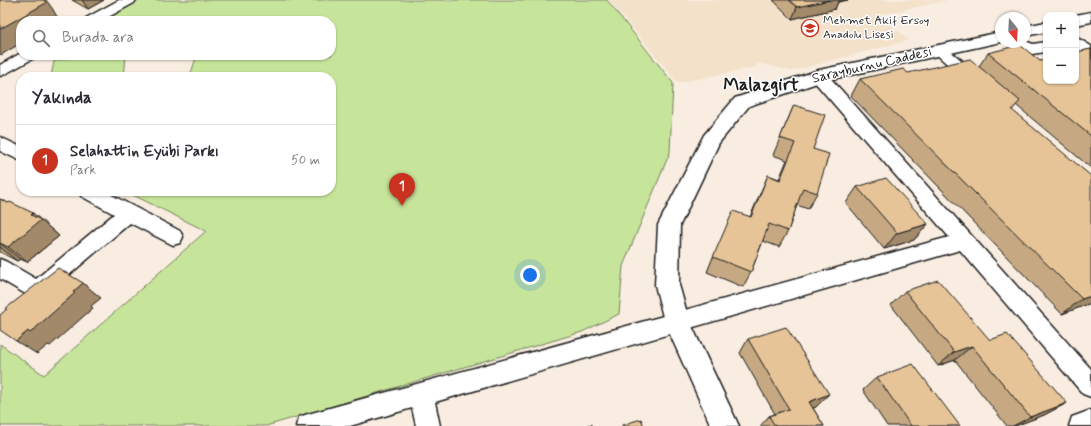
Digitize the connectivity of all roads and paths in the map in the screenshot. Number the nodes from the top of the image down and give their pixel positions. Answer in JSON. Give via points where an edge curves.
{"nodes":[{"id":1,"x":129,"y":0,"type":"edge"},
{"id":2,"x":100,"y":16,"type":"edge"},
{"id":3,"x":1091,"y":17,"type":"edge"},
{"id":4,"x":1079,"y":19,"type":"edge"},
{"id":5,"x":1043,"y":28,"type":"edge"},
{"id":6,"x":1031,"y":30,"type":"edge"},
{"id":7,"x":995,"y":40,"type":"edge"},
{"id":8,"x":1079,"y":45,"type":"edge"},
{"id":9,"x":1043,"y":47,"type":"edge"},
{"id":10,"x":1029,"y":48,"type":"edge"},
{"id":11,"x":940,"y":50,"type":"junction"},
{"id":12,"x":1091,"y":53,"type":"edge"},
{"id":13,"x":20,"y":60,"type":"edge"},
{"id":14,"x":0,"y":71,"type":"edge"},
{"id":15,"x":819,"y":76,"type":"junction"},
{"id":16,"x":984,"y":87,"type":"edge"},
{"id":17,"x":2,"y":146,"type":"edge"},
{"id":18,"x":16,"y":153,"type":"edge"},
{"id":19,"x":97,"y":196,"type":"edge"},
{"id":20,"x":128,"y":213,"type":"junction"},
{"id":21,"x":173,"y":237,"type":"dead end"},
{"id":22,"x":964,"y":241,"type":"junction"},
{"id":23,"x":0,"y":268,"type":"edge"},
{"id":24,"x":677,"y":321,"type":"junction"},
{"id":25,"x":1091,"y":386,"type":"edge"},
{"id":26,"x":421,"y":393,"type":"junction"},
{"id":27,"x":1091,"y":422,"type":"edge"},
{"id":28,"x":308,"y":426,"type":"edge"},
{"id":29,"x":428,"y":426,"type":"edge"},
{"id":30,"x":725,"y":426,"type":"edge"},
{"id":31,"x":1081,"y":426,"type":"edge"}],
"edges":[{"from":1,"to":2,"type":"street"},
{"from":3,"to":4,"type":"street"},
{"from":5,"to":6,"type":"street"},
{"from":7,"to":11,"type":"street","name":"Sarayburnu Caddesi"},
{"from":8,"to":12,"type":"street"},
{"from":9,"to":10,"type":"street"},
{"from":11,"to":15,"type":"street","name":"Sarayburnu Caddesi"},
{"from":11,"to":16,"type":"street"},
{"from":13,"to":14,"type":"street"},
{"from":15,"to":22,"type":"street"},
{"from":15,"to":24,"type":"street","name":"Sarayburnu Caddesi","via":[[742,102],[710,140],[669,225],[667,285]]},
{"from":17,"to":18,"type":"street"},
{"from":19,"to":20,"type":"street"},
{"from":20,"to":21,"type":"street"},
{"from":20,"to":23,"type":"street","via":[[30,296]]},
{"from":22,"to":24,"type":"street"},
{"from":22,"to":25,"type":"street"},
{"from":24,"to":26,"type":"street"},
{"from":24,"to":30,"type":"street","name":"Sarayburnu Caddesi"},
{"from":26,"to":28,"type":"street"},
{"from":26,"to":29,"type":"street"},
{"from":27,"to":31,"type":"street"}]}
